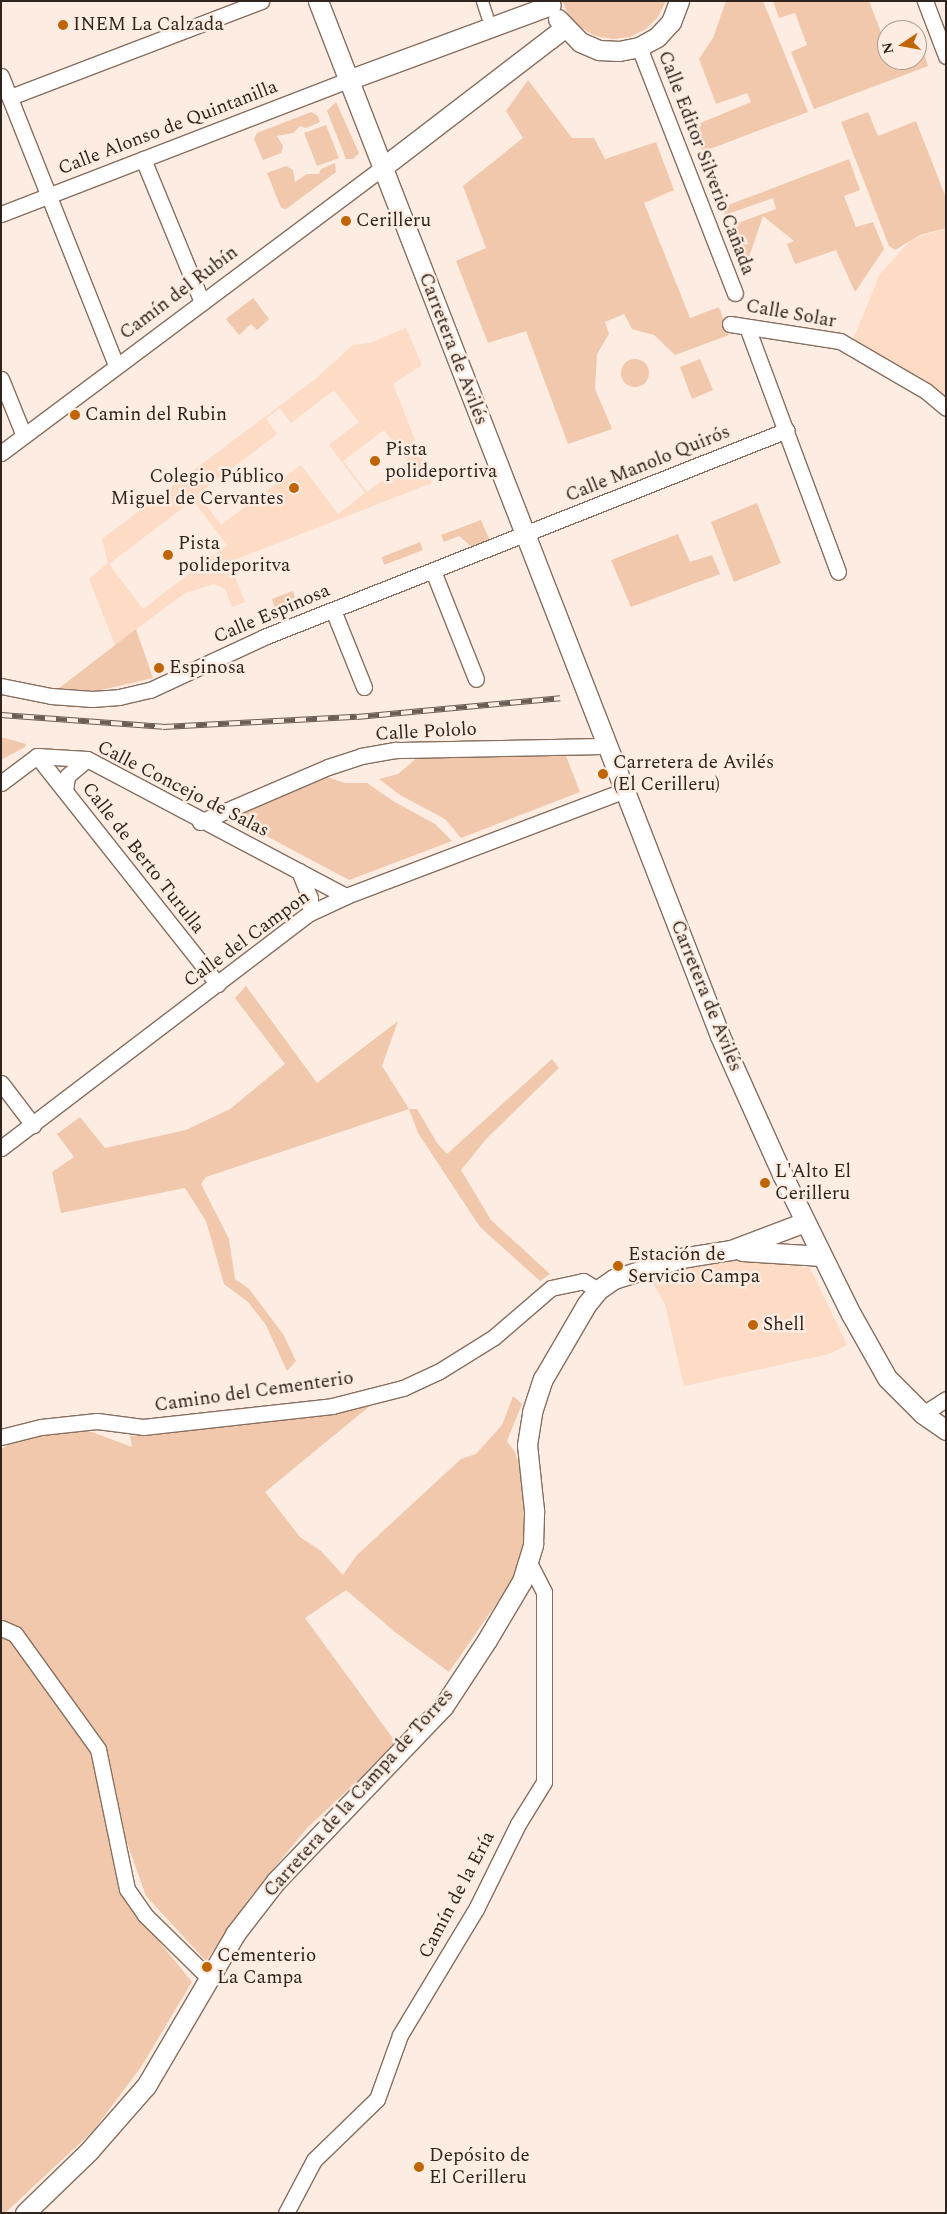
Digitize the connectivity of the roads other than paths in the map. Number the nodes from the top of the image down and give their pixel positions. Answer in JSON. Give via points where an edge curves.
{"nodes":[{"id":1,"x":261,"y":1,"type":"edge"},
{"id":2,"x":318,"y":1,"type":"edge"},
{"id":3,"x":482,"y":1,"type":"edge"},
{"id":4,"x":679,"y":1,"type":"edge"},
{"id":5,"x":925,"y":1,"type":"edge"},
{"id":6,"x":550,"y":3,"type":"edge"},
{"id":7,"x":487,"y":16,"type":"dead end"},
{"id":8,"x":564,"y":28,"type":"junction"},
{"id":9,"x":640,"y":47,"type":"junction"},
{"id":10,"x":946,"y":56,"type":"edge"},
{"id":11,"x":1,"y":76,"type":"edge"},
{"id":12,"x":348,"y":80,"type":"junction"},
{"id":13,"x":10,"y":97,"type":"junction"},
{"id":14,"x":143,"y":159,"type":"junction"},
{"id":15,"x":382,"y":168,"type":"junction"},
{"id":16,"x":48,"y":196,"type":"junction"},
{"id":17,"x":1,"y":214,"type":"edge"},
{"id":18,"x":735,"y":293,"type":"dead end"},
{"id":19,"x":202,"y":302,"type":"junction"},
{"id":20,"x":730,"y":324,"type":"dead end"},
{"id":21,"x":747,"y":327,"type":"junction"},
{"id":22,"x":116,"y":365,"type":"junction"},
{"id":23,"x":1,"y":379,"type":"edge"},
{"id":24,"x":946,"y":408,"type":"edge"},
{"id":25,"x":787,"y":430,"type":"junction"},
{"id":26,"x":24,"y":436,"type":"junction"},
{"id":27,"x":1,"y":453,"type":"edge"},
{"id":28,"x":524,"y":536,"type":"junction"},
{"id":29,"x":433,"y":571,"type":"junction"},
{"id":30,"x":838,"y":572,"type":"dead end"},
{"id":31,"x":334,"y":610,"type":"junction"},
{"id":32,"x":476,"y":679,"type":"dead end"},
{"id":33,"x":1,"y":686,"type":"edge"},
{"id":34,"x":364,"y":687,"type":"dead end"},
{"id":35,"x":607,"y":746,"type":"junction"},
{"id":36,"x":37,"y":756,"type":"junction"},
{"id":37,"x":86,"y":759,"type":"junction"},
{"id":38,"x":1,"y":784,"type":"edge"},
{"id":39,"x":65,"y":791,"type":"junction"},
{"id":40,"x":624,"y":791,"type":"junction"},
{"id":41,"x":200,"y":822,"type":"junction"},
{"id":42,"x":299,"y":871,"type":"junction"},
{"id":43,"x":346,"y":896,"type":"junction"},
{"id":44,"x":310,"y":913,"type":"junction"},
{"id":45,"x":218,"y":984,"type":"junction"},
{"id":46,"x":1,"y":1083,"type":"edge"},
{"id":47,"x":33,"y":1125,"type":"junction"},
{"id":48,"x":1,"y":1148,"type":"edge"},
{"id":49,"x":805,"y":1222,"type":"junction"},
{"id":50,"x":730,"y":1250,"type":"junction"},
{"id":51,"x":822,"y":1256,"type":"junction"},
{"id":52,"x":598,"y":1290,"type":"junction"},
{"id":53,"x":946,"y":1399,"type":"edge"},
{"id":54,"x":923,"y":1414,"type":"junction"},
{"id":55,"x":946,"y":1430,"type":"edge"},
{"id":56,"x":1,"y":1437,"type":"edge"},
{"id":57,"x":528,"y":1560,"type":"junction"},
{"id":58,"x":1,"y":1628,"type":"edge"},
{"id":59,"x":209,"y":1978,"type":"junction"},
{"id":60,"x":25,"y":2213,"type":"edge"},
{"id":61,"x":286,"y":2213,"type":"edge"}],
"edges":[{"from":1,"to":13,"type":"street"},
{"from":2,"to":12,"type":"street","name":"Carretera de Avilés"},
{"from":3,"to":7,"type":"street"},
{"from":4,"to":9,"type":"street","via":[[671,22],[657,37]]},
{"from":5,"to":10,"type":"street"},
{"from":6,"to":8,"type":"street"},
{"from":6,"to":12,"type":"street"},
{"from":8,"to":9,"type":"street","via":[[580,42],[599,50],[619,52]]},
{"from":8,"to":15,"type":"street"},
{"from":9,"to":18,"type":"street","name":"Calle Editor Silverio Cañada"},
{"from":11,"to":13,"type":"street"},
{"from":12,"to":14,"type":"street","name":"Calle Alonso de Quintanilla"},
{"from":12,"to":15,"type":"street","name":"Carretera de Avilés"},
{"from":13,"to":16,"type":"street"},
{"from":14,"to":16,"type":"street","name":"Calle Alonso de Quintanilla"},
{"from":14,"to":19,"type":"street"},
{"from":15,"to":19,"type":"street","name":"Camín del Rubín"},
{"from":15,"to":28,"type":"street","name":"Carretera de Avilés"},
{"from":16,"to":17,"type":"street","name":"Calle Alonso de Quintanilla"},
{"from":16,"to":22,"type":"street"},
{"from":19,"to":22,"type":"street","name":"Camín del Rubín"},
{"from":20,"to":21,"type":"street","name":"Calle Solar"},
{"from":21,"to":24,"type":"street","name":"Calle Solar","via":[[840,341],[926,391]]},
{"from":21,"to":25,"type":"street"},
{"from":22,"to":26,"type":"street","name":"Camín del Rubín"},
{"from":23,"to":26,"type":"street"},
{"from":25,"to":28,"type":"street","name":"Calle Manolo Quirós"},
{"from":25,"to":30,"type":"street"},
{"from":26,"to":27,"type":"street","name":"Camín del Rubín"},
{"from":28,"to":29,"type":"street","name":"Calle Espinosa"},
{"from":28,"to":35,"type":"street","name":"Carretera de Avilés"},
{"from":29,"to":31,"type":"street","name":"Calle Espinosa"},
{"from":29,"to":32,"type":"street"},
{"from":31,"to":33,"type":"street","name":"Calle Espinosa","via":[[150,690],[92,699],[51,696]]},
{"from":31,"to":34,"type":"street"},
{"from":35,"to":40,"type":"street","name":"Carretera de Avilés"},
{"from":35,"to":41,"type":"street","name":"Calle Pololo","via":[[378,753],[328,767]]},
{"from":36,"to":37,"type":"street","name":"Calle Concejo de Salas"},
{"from":36,"to":38,"type":"street"},
{"from":36,"to":39,"type":"street","name":"Calle de Berto Turulla"},
{"from":37,"to":39,"type":"street","via":[[67,776]]},
{"from":37,"to":41,"type":"street","name":"Calle Concejo de Salas"},
{"from":39,"to":45,"type":"street","name":"Calle de Berto Turulla"},
{"from":40,"to":43,"type":"street","name":"Calle del Campon"},
{"from":40,"to":49,"type":"street","name":"Carretera de Avilés","via":[[720,1036]]},
{"from":41,"to":42,"type":"street","name":"Calle Concejo de Salas"},
{"from":42,"to":43,"type":"street","name":"Calle Concejo de Salas"},
{"from":42,"to":44,"type":"street","via":[[310,898]]},
{"from":43,"to":44,"type":"street","name":"Calle del Campon"},
{"from":44,"to":45,"type":"street","name":"Calle del Campon"},
{"from":45,"to":47,"type":"street","name":"Calle del Campon"},
{"from":46,"to":47,"type":"street"},
{"from":47,"to":48,"type":"street","name":"Calle del Campon"},
{"from":49,"to":50,"type":"street","name":"Carretera de la Campa de Torres"},
{"from":49,"to":51,"type":"street","name":"Carretera de Avilés"},
{"from":50,"to":51,"type":"street","name":"Carretera de la Campa de Torres"},
{"from":50,"to":52,"type":"street","name":"Carretera de la Campa de Torres","via":[[641,1269],[614,1278]]},
{"from":51,"to":54,"type":"street","name":"Carretera de Avilés","via":[[887,1378]]},
{"from":52,"to":56,"type":"street","name":"Camino del Cementerio","via":[[583,1281],[551,1288],[494,1337],[438,1372],[403,1388],[340,1404],[143,1428],[87,1422],[41,1427]]},
{"from":52,"to":57,"type":"street","name":"Carretera de la Campa de Torres","via":[[543,1379],[532,1412],[527,1445],[534,1510],[533,1544]]},
{"from":53,"to":54,"type":"street"},
{"from":54,"to":55,"type":"street","name":"Carretera de Avilés"},
{"from":57,"to":59,"type":"street","name":"Carretera de la Campa de Torres","via":[[517,1589],[443,1707],[276,1882],[235,1934]]},
{"from":57,"to":61,"type":"street","name":"Camín de la Ería","via":[[544,1592],[544,1782],[518,1824],[476,1910],[400,2036],[377,2099],[314,2160]]},
{"from":58,"to":59,"type":"street","via":[[16,1634],[98,1749],[127,1889],[146,1915]]},
{"from":59,"to":60,"type":"street","name":"Carretera de la Campa de Torres","via":[[146,2086],[89,2152]]}]}
